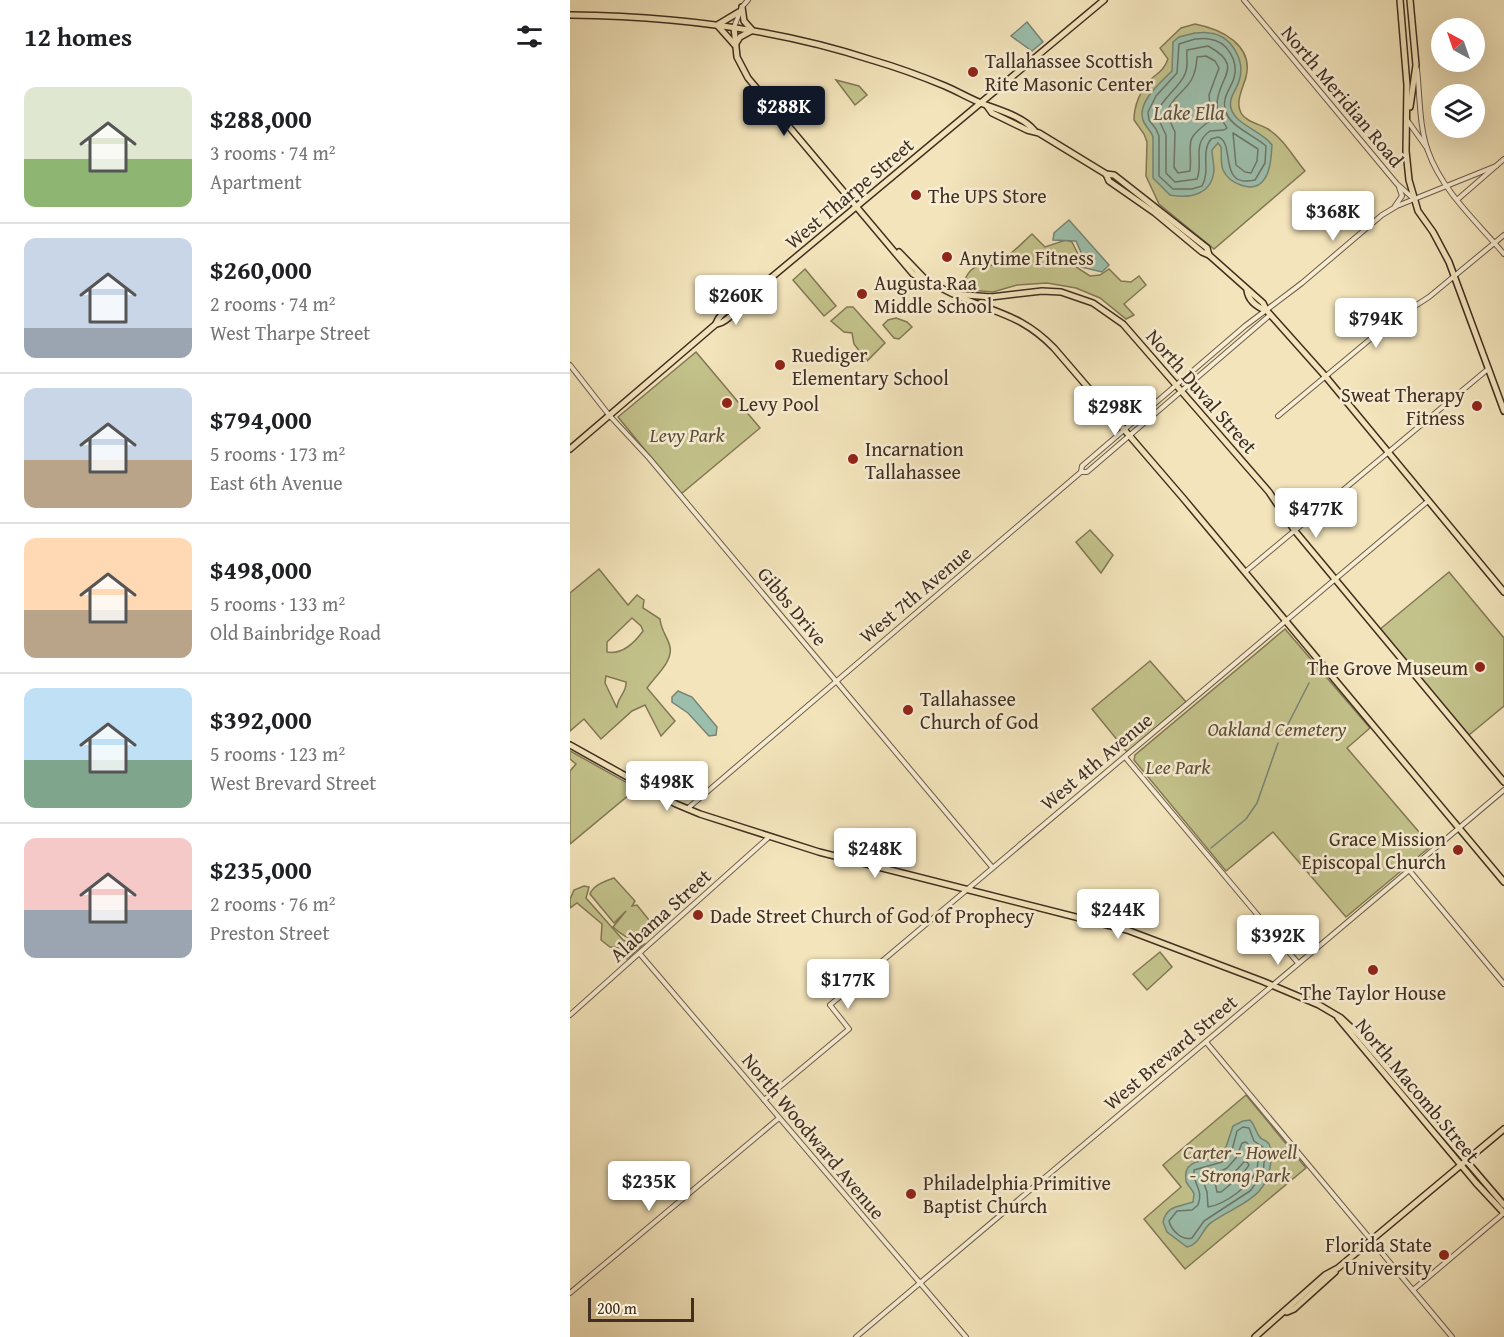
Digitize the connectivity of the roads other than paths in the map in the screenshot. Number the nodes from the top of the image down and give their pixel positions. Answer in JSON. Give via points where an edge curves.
{"nodes":[{"id":1,"x":748,"y":0,"type":"edge"},
{"id":2,"x":1104,"y":0,"type":"edge"},
{"id":3,"x":1244,"y":0,"type":"edge"},
{"id":4,"x":1400,"y":0,"type":"edge"},
{"id":5,"x":1410,"y":0,"type":"edge"},
{"id":6,"x":741,"y":10,"type":"junction"},
{"id":7,"x":570,"y":15,"type":"edge"},
{"id":8,"x":718,"y":25,"type":"junction"},
{"id":9,"x":734,"y":27,"type":"junction"},
{"id":10,"x":752,"y":30,"type":"junction"},
{"id":11,"x":735,"y":45,"type":"junction"},
{"id":12,"x":1416,"y":65,"type":"junction"},
{"id":13,"x":984,"y":104,"type":"junction"},
{"id":14,"x":1407,"y":120,"type":"junction"},
{"id":15,"x":1427,"y":148,"type":"junction"},
{"id":16,"x":1504,"y":159,"type":"edge"},
{"id":17,"x":1496,"y":166,"type":"junction"},
{"id":18,"x":1106,"y":174,"type":"junction"},
{"id":19,"x":1409,"y":180,"type":"junction"},
{"id":20,"x":1397,"y":184,"type":"junction"},
{"id":21,"x":1446,"y":186,"type":"junction"},
{"id":22,"x":1415,"y":199,"type":"junction"},
{"id":23,"x":1458,"y":200,"type":"junction"},
{"id":24,"x":857,"y":205,"type":"junction"},
{"id":25,"x":1391,"y":209,"type":"junction"},
{"id":26,"x":1180,"y":225,"type":"junction"},
{"id":27,"x":1175,"y":230,"type":"junction"},
{"id":28,"x":1504,"y":235,"type":"edge"},
{"id":29,"x":1494,"y":243,"type":"junction"},
{"id":30,"x":1504,"y":254,"type":"edge"},
{"id":31,"x":1209,"y":255,"type":"junction"},
{"id":32,"x":1455,"y":276,"type":"junction"},
{"id":33,"x":953,"y":294,"type":"junction"},
{"id":34,"x":1269,"y":313,"type":"junction"},
{"id":35,"x":1245,"y":326,"type":"junction"},
{"id":36,"x":1250,"y":332,"type":"junction"},
{"id":37,"x":570,"y":365,"type":"edge"},
{"id":38,"x":1488,"y":369,"type":"junction"},
{"id":39,"x":1326,"y":377,"type":"junction"},
{"id":40,"x":1177,"y":386,"type":"junction"},
{"id":41,"x":1182,"y":392,"type":"junction"},
{"id":42,"x":1504,"y":411,"type":"edge"},
{"id":43,"x":1143,"y":414,"type":"junction"},
{"id":44,"x":609,"y":415,"type":"junction"},
{"id":45,"x":1278,"y":416,"type":"dead end"},
{"id":46,"x":1148,"y":420,"type":"junction"},
{"id":47,"x":1124,"y":430,"type":"junction"},
{"id":48,"x":1129,"y":436,"type":"junction"},
{"id":49,"x":570,"y":449,"type":"edge"},
{"id":50,"x":1388,"y":453,"type":"junction"},
{"id":51,"x":1081,"y":472,"type":"junction"},
{"id":52,"x":1428,"y":501,"type":"junction"},
{"id":53,"x":1295,"y":531,"type":"junction"},
{"id":54,"x":1245,"y":573,"type":"junction"},
{"id":55,"x":1335,"y":580,"type":"junction"},
{"id":56,"x":1504,"y":592,"type":"edge"},
{"id":57,"x":1285,"y":622,"type":"junction"},
{"id":58,"x":836,"y":681,"type":"junction"},
{"id":59,"x":570,"y":745,"type":"edge"},
{"id":60,"x":1125,"y":757,"type":"junction"},
{"id":61,"x":1504,"y":782,"type":"edge"},
{"id":62,"x":1504,"y":790,"type":"edge"},
{"id":63,"x":687,"y":809,"type":"junction"},
{"id":64,"x":1458,"y":827,"type":"junction"},
{"id":65,"x":756,"y":833,"type":"junction"},
{"id":66,"x":770,"y":837,"type":"junction"},
{"id":67,"x":759,"y":846,"type":"junction"},
{"id":68,"x":992,"y":867,"type":"junction"},
{"id":69,"x":1409,"y":870,"type":"junction"},
{"id":70,"x":1504,"y":882,"type":"edge"},
{"id":71,"x":965,"y":890,"type":"junction"},
{"id":72,"x":640,"y":954,"type":"junction"},
{"id":73,"x":1298,"y":963,"type":"junction"},
{"id":74,"x":1504,"y":984,"type":"edge"},
{"id":75,"x":1272,"y":985,"type":"junction"},
{"id":76,"x":570,"y":1015,"type":"edge"},
{"id":77,"x":1206,"y":1041,"type":"junction"},
{"id":78,"x":764,"y":1100,"type":"junction"},
{"id":79,"x":779,"y":1118,"type":"junction"},
{"id":80,"x":1504,"y":1129,"type":"edge"},
{"id":81,"x":1463,"y":1163,"type":"junction"},
{"id":82,"x":1504,"y":1205,"type":"edge"},
{"id":83,"x":1504,"y":1213,"type":"edge"},
{"id":84,"x":1371,"y":1240,"type":"junction"},
{"id":85,"x":920,"y":1281,"type":"junction"},
{"id":86,"x":1413,"y":1290,"type":"junction"},
{"id":87,"x":570,"y":1293,"type":"edge"},
{"id":88,"x":856,"y":1337,"type":"edge"},
{"id":89,"x":966,"y":1337,"type":"edge"},
{"id":90,"x":1256,"y":1337,"type":"edge"},
{"id":91,"x":1452,"y":1337,"type":"edge"}],
"edges":[{"from":1,"to":6,"type":"street"},
{"from":2,"to":13,"type":"main road","name":"West Tharpe Street"},
{"from":3,"to":20,"type":"street","name":"North Meridian Road"},
{"from":4,"to":14,"type":"main road"},
{"from":5,"to":12,"type":"main road"},
{"from":6,"to":8,"type":"main road"},
{"from":6,"to":9,"type":"street"},
{"from":6,"to":10,"type":"main road"},
{"from":7,"to":8,"type":"main road"},
{"from":8,"to":9,"type":"main road"},
{"from":8,"to":11,"type":"main road"},
{"from":9,"to":10,"type":"main road"},
{"from":9,"to":11,"type":"main road"},
{"from":10,"to":11,"type":"main road"},
{"from":10,"to":13,"type":"main road","via":[[872,60]]},
{"from":11,"to":24,"type":"main road","name":"North Duval Street","via":[[738,61],[748,78]]},
{"from":12,"to":14,"type":"main road"},
{"from":12,"to":15,"type":"street"},
{"from":13,"to":18,"type":"main road"},
{"from":13,"to":24,"type":"main road","name":"West Tharpe Street"},
{"from":14,"to":15,"type":"street"},
{"from":14,"to":19,"type":"main road"},
{"from":15,"to":21,"type":"street"},
{"from":16,"to":17,"type":"street"},
{"from":17,"to":21,"type":"street"},
{"from":17,"to":23,"type":"street"},
{"from":18,"to":26,"type":"main road","via":[[1114,175]]},
{"from":18,"to":27,"type":"main road","via":[[1109,181]]},
{"from":19,"to":20,"type":"street"},
{"from":19,"to":22,"type":"main road"},
{"from":20,"to":22,"type":"street","name":"North Meridian Road"},
{"from":20,"to":25,"type":"street","name":"North Meridian Road","via":[[1402,196]]},
{"from":21,"to":22,"type":"street"},
{"from":21,"to":23,"type":"street"},
{"from":22,"to":25,"type":"street"},
{"from":22,"to":32,"type":"main road"},
{"from":23,"to":29,"type":"street"},
{"from":24,"to":33,"type":"main road","name":"North Duval Street","via":[[908,268]]},
{"from":24,"to":44,"type":"main road","name":"West Tharpe Street"},
{"from":25,"to":34,"type":"street"},
{"from":26,"to":27,"type":"main road"},
{"from":26,"to":31,"type":"main road","via":[[1207,248]]},
{"from":27,"to":31,"type":"main road"},
{"from":28,"to":29,"type":"street"},
{"from":29,"to":30,"type":"street"},
{"from":29,"to":32,"type":"street"},
{"from":31,"to":34,"type":"main road","via":[[1252,291]]},
{"from":32,"to":38,"type":"main road"},
{"from":32,"to":39,"type":"street","via":[[1392,321]]},
{"from":33,"to":40,"type":"main road","name":"North Duval Street","via":[[991,297],[1054,291],[1081,297],[1123,324]]},
{"from":33,"to":47,"type":"main road","via":[[1036,330]]},
{"from":34,"to":35,"type":"street","name":"West 7th Avenue"},
{"from":34,"to":36,"type":"street","name":"West 7th Avenue"},
{"from":34,"to":39,"type":"main road"},
{"from":35,"to":36,"type":"street"},
{"from":35,"to":40,"type":"street","name":"West 7th Avenue"},
{"from":36,"to":41,"type":"street","name":"West 7th Avenue"},
{"from":37,"to":44,"type":"street","name":"Gibbs Drive"},
{"from":38,"to":42,"type":"main road"},
{"from":38,"to":50,"type":"street"},
{"from":39,"to":45,"type":"street"},
{"from":39,"to":50,"type":"main road"},
{"from":40,"to":41,"type":"main road","name":"North Duval Street"},
{"from":40,"to":43,"type":"street","name":"West 7th Avenue"},
{"from":41,"to":46,"type":"street","name":"West 7th Avenue"},
{"from":41,"to":53,"type":"main road","name":"North Duval Street","via":[[1269,492]]},
{"from":43,"to":46,"type":"street"},
{"from":43,"to":47,"type":"street","name":"West 7th Avenue"},
{"from":44,"to":49,"type":"main road","name":"West Tharpe Street"},
{"from":44,"to":58,"type":"street","name":"Gibbs Drive"},
{"from":46,"to":48,"type":"street","name":"West 7th Avenue"},
{"from":47,"to":48,"type":"main road"},
{"from":47,"to":51,"type":"street","name":"West 7th Avenue","via":[[1082,466]]},
{"from":48,"to":51,"type":"street","name":"West 7th Avenue","via":[[1087,472]]},
{"from":48,"to":54,"type":"main road"},
{"from":50,"to":52,"type":"main road"},
{"from":50,"to":53,"type":"street"},
{"from":51,"to":58,"type":"street","name":"West 7th Avenue"},
{"from":52,"to":55,"type":"street","name":"West 4th Avenue"},
{"from":52,"to":56,"type":"main road"},
{"from":53,"to":54,"type":"street"},
{"from":53,"to":55,"type":"main road","name":"North Duval Street"},
{"from":54,"to":57,"type":"main road"},
{"from":55,"to":57,"type":"street","name":"West 4th Avenue"},
{"from":55,"to":61,"type":"main road","name":"North Duval Street"},
{"from":57,"to":60,"type":"street","name":"West 4th Avenue"},
{"from":57,"to":64,"type":"main road"},
{"from":58,"to":63,"type":"street","name":"West 7th Avenue"},
{"from":58,"to":68,"type":"street","name":"Gibbs Drive"},
{"from":59,"to":63,"type":"main road","name":"North Macomb Street"},
{"from":60,"to":68,"type":"street","name":"West 4th Avenue"},
{"from":60,"to":73,"type":"street"},
{"from":62,"to":64,"type":"street","name":"West Brevard Street"},
{"from":63,"to":65,"type":"main road","name":"North Macomb Street"},
{"from":64,"to":69,"type":"street","name":"West Brevard Street"},
{"from":64,"to":70,"type":"main road"},
{"from":65,"to":66,"type":"main road","name":"North Macomb Street"},
{"from":65,"to":67,"type":"street"},
{"from":66,"to":67,"type":"street","name":"Alabama Street"},
{"from":66,"to":71,"type":"main road","name":"North Macomb Street"},
{"from":67,"to":72,"type":"street","name":"Alabama Street"},
{"from":68,"to":71,"type":"street","name":"West 4th Avenue"},
{"from":69,"to":73,"type":"street","name":"West Brevard Street"},
{"from":69,"to":74,"type":"street"},
{"from":71,"to":75,"type":"main road","name":"North Macomb Street","via":[[1127,930]]},
{"from":71,"to":78,"type":"street","name":"West 4th Avenue","via":[[830,1005],[849,1029]]},
{"from":72,"to":76,"type":"street","name":"Alabama Street"},
{"from":72,"to":78,"type":"street","name":"North Woodward Avenue"},
{"from":73,"to":75,"type":"street","name":"West Brevard Street"},
{"from":75,"to":77,"type":"street","name":"West Brevard Street"},
{"from":75,"to":81,"type":"main road","name":"North Macomb Street","via":[[1319,1005],[1357,1033]]},
{"from":77,"to":84,"type":"street"},
{"from":77,"to":85,"type":"street","name":"West Brevard Street"},
{"from":78,"to":79,"type":"street","name":"North Woodward Avenue"},
{"from":79,"to":85,"type":"street","name":"North Woodward Avenue"},
{"from":79,"to":87,"type":"street"},
{"from":80,"to":81,"type":"main road"},
{"from":81,"to":82,"type":"main road","name":"North Macomb Street"},
{"from":81,"to":83,"type":"main road","name":"North Macomb Street"},
{"from":81,"to":84,"type":"main road"},
{"from":83,"to":86,"type":"street"},
{"from":84,"to":86,"type":"street"},
{"from":84,"to":90,"type":"main road","via":[[1324,1275]]},
{"from":85,"to":88,"type":"street","name":"West Brevard Street"},
{"from":85,"to":89,"type":"street","name":"North Woodward Avenue"},
{"from":86,"to":91,"type":"street"}]}
